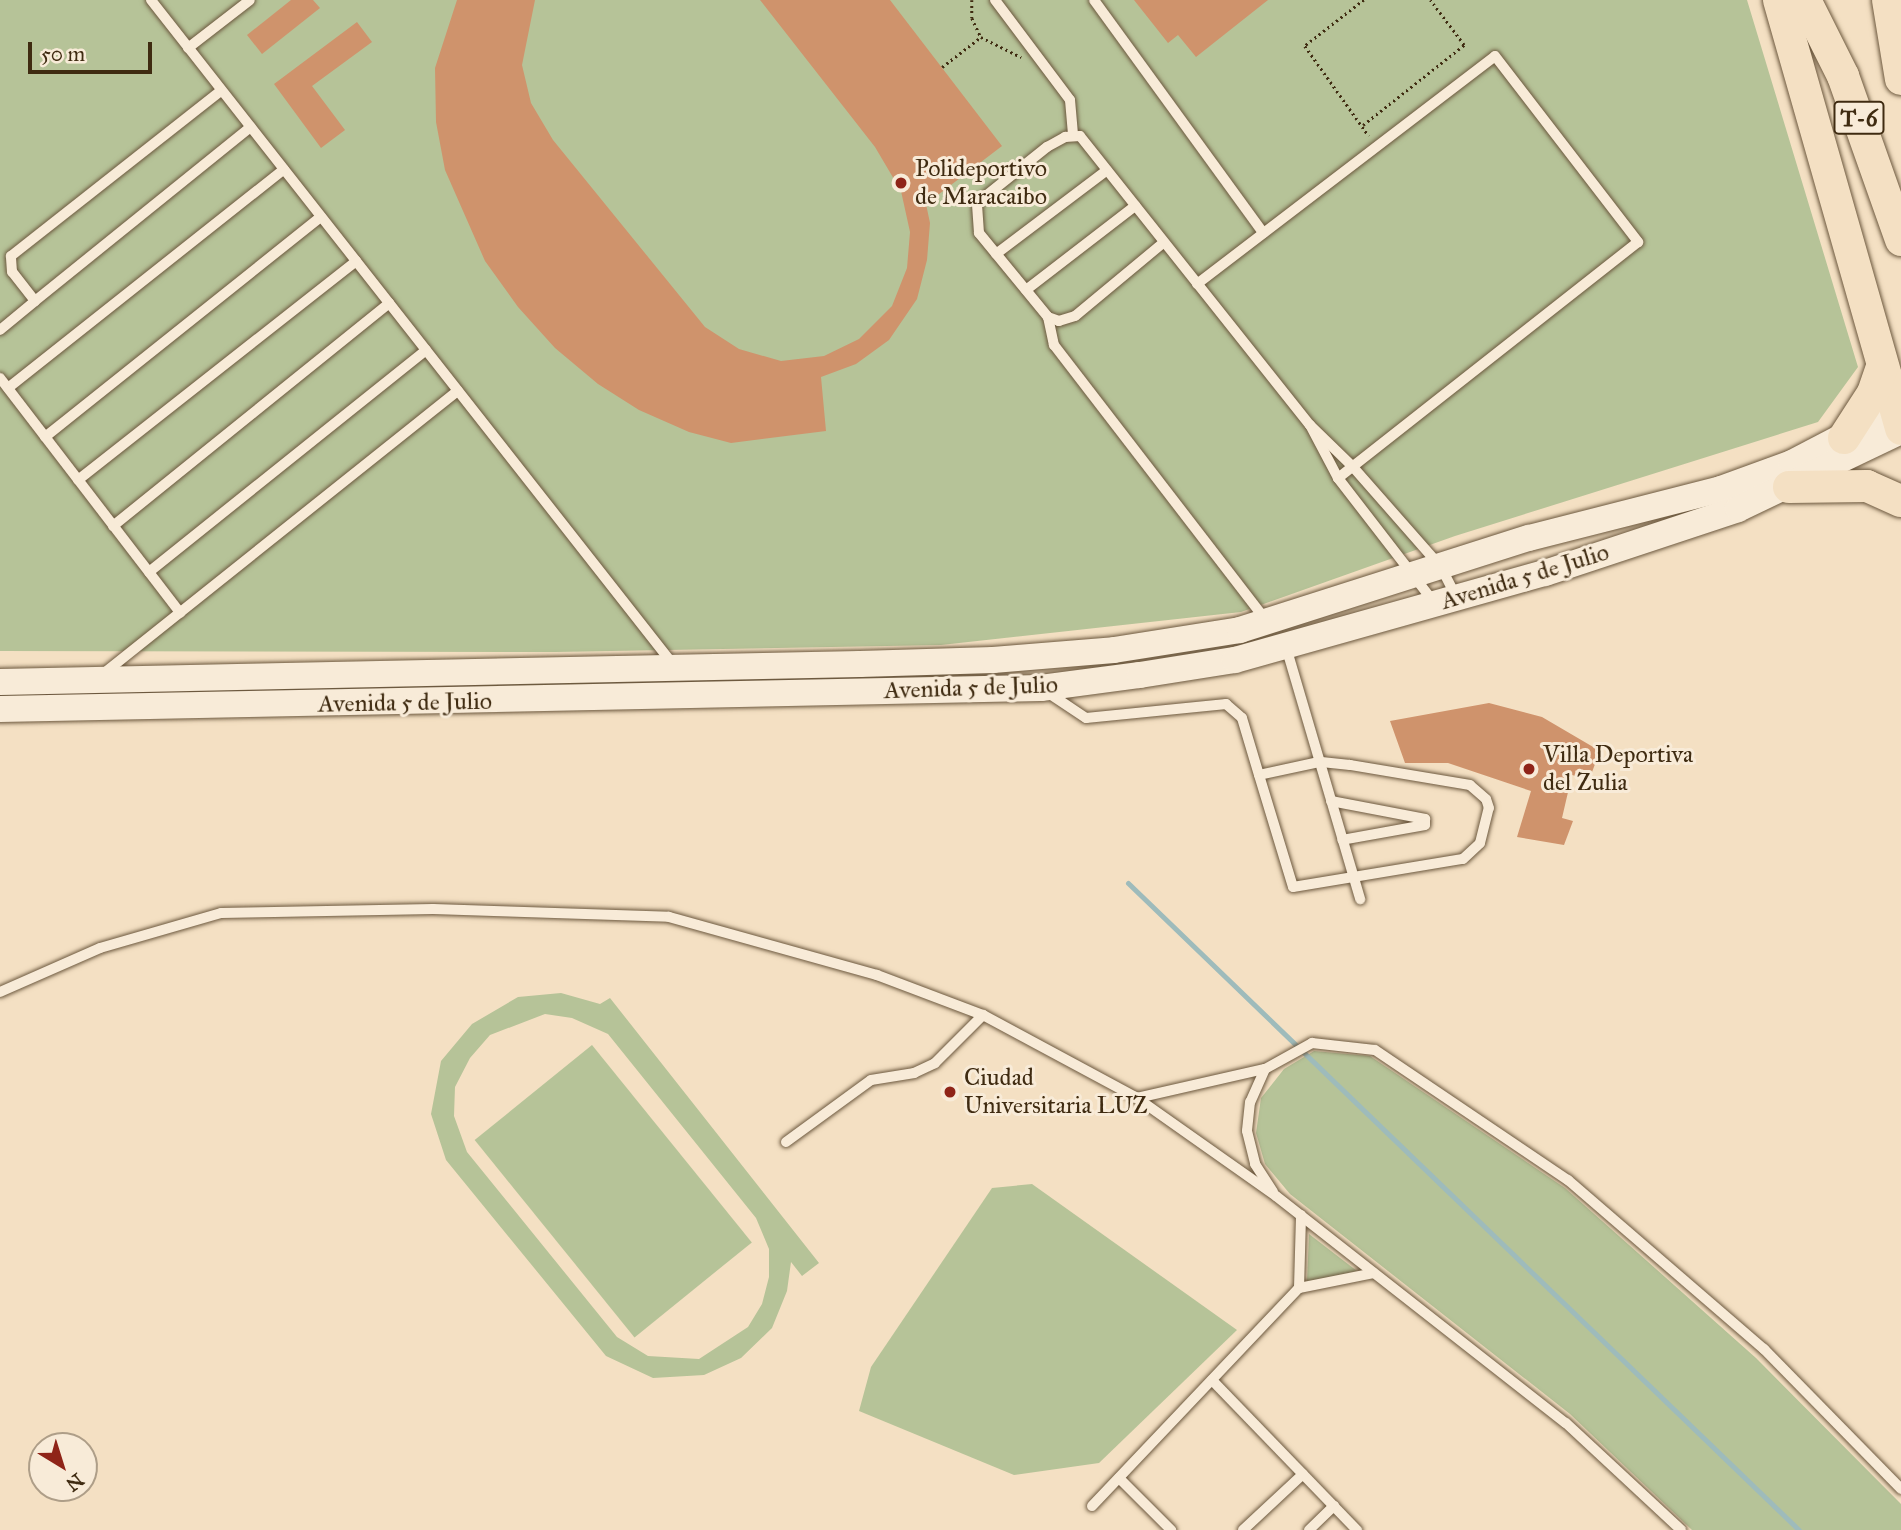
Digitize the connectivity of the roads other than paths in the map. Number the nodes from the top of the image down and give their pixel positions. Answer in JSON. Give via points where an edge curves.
{"nodes":[{"id":1,"x":151,"y":0,"type":"edge"},
{"id":2,"x":250,"y":0,"type":"edge"},
{"id":3,"x":996,"y":0,"type":"edge"},
{"id":4,"x":1094,"y":0,"type":"edge"},
{"id":5,"x":1779,"y":0,"type":"edge"},
{"id":6,"x":1805,"y":0,"type":"edge"},
{"id":7,"x":1888,"y":0,"type":"edge"},
{"id":8,"x":188,"y":48,"type":"junction"},
{"id":9,"x":1901,"y":79,"type":"edge"},
{"id":10,"x":221,"y":91,"type":"junction"},
{"id":11,"x":251,"y":127,"type":"junction"},
{"id":12,"x":1073,"y":135,"type":"junction"},
{"id":13,"x":284,"y":169,"type":"junction"},
{"id":14,"x":1107,"y":170,"type":"junction"},
{"id":15,"x":1135,"y":206,"type":"junction"},
{"id":16,"x":321,"y":217,"type":"junction"},
{"id":17,"x":1263,"y":233,"type":"junction"},
{"id":18,"x":1901,"y":240,"type":"edge"},
{"id":19,"x":1163,"y":243,"type":"junction"},
{"id":20,"x":996,"y":254,"type":"junction"},
{"id":21,"x":356,"y":261,"type":"junction"},
{"id":22,"x":1197,"y":284,"type":"junction"},
{"id":23,"x":1026,"y":290,"type":"junction"},
{"id":24,"x":35,"y":301,"type":"junction"},
{"id":25,"x":389,"y":303,"type":"junction"},
{"id":26,"x":1048,"y":317,"type":"junction"},
{"id":27,"x":0,"y":330,"type":"edge"},
{"id":28,"x":426,"y":350,"type":"junction"},
{"id":29,"x":0,"y":378,"type":"edge"},
{"id":30,"x":8,"y":388,"type":"junction"},
{"id":31,"x":458,"y":391,"type":"junction"},
{"id":32,"x":1897,"y":404,"type":"edge"},
{"id":33,"x":1310,"y":425,"type":"junction"},
{"id":34,"x":45,"y":437,"type":"junction"},
{"id":35,"x":1844,"y":438,"type":"junction"},
{"id":36,"x":1353,"y":467,"type":"junction"},
{"id":37,"x":1338,"y":478,"type":"junction"},
{"id":38,"x":78,"y":480,"type":"junction"},
{"id":39,"x":1789,"y":487,"type":"junction"},
{"id":40,"x":1901,"y":501,"type":"edge"},
{"id":41,"x":113,"y":526,"type":"junction"},
{"id":42,"x":1428,"y":571,"type":"junction"},
{"id":43,"x":149,"y":572,"type":"junction"},
{"id":44,"x":1446,"y":602,"type":"junction"},
{"id":45,"x":180,"y":613,"type":"junction"},
{"id":46,"x":1267,"y":621,"type":"junction"},
{"id":47,"x":1286,"y":647,"type":"junction"},
{"id":48,"x":674,"y":666,"type":"junction"},
{"id":49,"x":98,"y":678,"type":"junction"},
{"id":50,"x":0,"y":682,"type":"edge"},
{"id":51,"x":1041,"y":688,"type":"junction"},
{"id":52,"x":672,"y":697,"type":"junction"},
{"id":53,"x":0,"y":709,"type":"edge"},
{"id":54,"x":1320,"y":762,"type":"junction"},
{"id":55,"x":1259,"y":775,"type":"junction"},
{"id":56,"x":1331,"y":801,"type":"junction"},
{"id":57,"x":1342,"y":840,"type":"junction"},
{"id":58,"x":1353,"y":877,"type":"junction"},
{"id":59,"x":1360,"y":899,"type":"dead end"},
{"id":60,"x":0,"y":992,"type":"edge"},
{"id":61,"x":983,"y":1015,"type":"junction"},
{"id":62,"x":1265,"y":1069,"type":"junction"},
{"id":63,"x":1137,"y":1098,"type":"junction"},
{"id":64,"x":786,"y":1142,"type":"dead end"},
{"id":65,"x":1276,"y":1196,"type":"junction"},
{"id":66,"x":1301,"y":1215,"type":"junction"},
{"id":67,"x":1374,"y":1273,"type":"junction"},
{"id":68,"x":1299,"y":1288,"type":"junction"},
{"id":69,"x":1212,"y":1380,"type":"junction"},
{"id":70,"x":1303,"y":1474,"type":"junction"},
{"id":71,"x":1119,"y":1478,"type":"junction"},
{"id":72,"x":1901,"y":1489,"type":"edge"},
{"id":73,"x":1092,"y":1506,"type":"dead end"},
{"id":74,"x":1334,"y":1506,"type":"junction"},
{"id":75,"x":1171,"y":1530,"type":"edge"},
{"id":76,"x":1243,"y":1530,"type":"edge"},
{"id":77,"x":1309,"y":1530,"type":"edge"},
{"id":78,"x":1357,"y":1530,"type":"edge"},
{"id":79,"x":1681,"y":1530,"type":"edge"}],
"edges":[{"from":1,"to":8,"type":"lane"},
{"from":2,"to":8,"type":"lane"},
{"from":3,"to":12,"type":"lane","via":[[1070,100]]},
{"from":4,"to":17,"type":"lane"},
{"from":5,"to":32,"type":"highway"},
{"from":6,"to":18,"type":"highway","number":"T-6","via":[[1843,76]]},
{"from":7,"to":9,"type":"highway","number":"T-6"},
{"from":8,"to":10,"type":"lane"},
{"from":10,"to":11,"type":"lane"},
{"from":10,"to":24,"type":"lane","via":[[11,256],[12,272]]},
{"from":11,"to":13,"type":"lane"},
{"from":11,"to":24,"type":"lane"},
{"from":12,"to":14,"type":"lane","via":[[1080,136]]},
{"from":12,"to":20,"type":"lane","via":[[1047,147],[977,203],[979,233]]},
{"from":13,"to":16,"type":"lane"},
{"from":13,"to":30,"type":"lane"},
{"from":14,"to":15,"type":"lane"},
{"from":14,"to":20,"type":"lane"},
{"from":15,"to":19,"type":"lane"},
{"from":15,"to":23,"type":"lane"},
{"from":16,"to":21,"type":"lane"},
{"from":16,"to":34,"type":"lane"},
{"from":17,"to":22,"type":"lane"},
{"from":17,"to":36,"type":"lane","via":[[1495,56],[1637,242]]},
{"from":19,"to":22,"type":"lane"},
{"from":19,"to":26,"type":"lane","via":[[1075,316],[1059,321]]},
{"from":20,"to":23,"type":"lane"},
{"from":21,"to":25,"type":"lane"},
{"from":21,"to":38,"type":"lane"},
{"from":22,"to":33,"type":"lane"},
{"from":23,"to":26,"type":"lane"},
{"from":24,"to":27,"type":"lane"},
{"from":25,"to":28,"type":"lane"},
{"from":25,"to":41,"type":"lane"},
{"from":26,"to":46,"type":"lane","via":[[1054,345]]},
{"from":28,"to":31,"type":"lane"},
{"from":28,"to":43,"type":"lane"},
{"from":29,"to":30,"type":"lane"},
{"from":30,"to":34,"type":"lane"},
{"from":31,"to":45,"type":"lane"},
{"from":31,"to":48,"type":"lane"},
{"from":32,"to":35,"type":"main road","name":"Avenida 5 de Julio"},
{"from":32,"to":35,"type":"highway","via":[[1873,393]]},
{"from":32,"to":39,"type":"main road","name":"Avenida 5 de Julio"},
{"from":33,"to":36,"type":"lane"},
{"from":33,"to":37,"type":"lane"},
{"from":34,"to":38,"type":"lane"},
{"from":35,"to":42,"type":"main road","name":"Avenida 5 de Julio","via":[[1721,489],[1530,538]]},
{"from":36,"to":37,"type":"lane"},
{"from":36,"to":42,"type":"lane"},
{"from":37,"to":42,"type":"lane"},
{"from":38,"to":41,"type":"lane"},
{"from":39,"to":40,"type":"highway","via":[[1867,486]]},
{"from":39,"to":44,"type":"main road","name":"Avenida 5 de Julio","via":[[1725,513]]},
{"from":41,"to":43,"type":"lane"},
{"from":42,"to":44,"type":"lane"},
{"from":42,"to":44,"type":"lane"},
{"from":42,"to":46,"type":"main road","name":"Avenida 5 de Julio"},
{"from":43,"to":45,"type":"lane"},
{"from":44,"to":47,"type":"main road","name":"Avenida 5 de Julio"},
{"from":45,"to":49,"type":"lane"},
{"from":46,"to":48,"type":"main road","name":"Avenida 5 de Julio","via":[[1114,650],[993,660]]},
{"from":47,"to":51,"type":"main road","name":"Avenida 5 de Julio","via":[[1235,660]]},
{"from":47,"to":54,"type":"lane"},
{"from":48,"to":49,"type":"main road","name":"Avenida 5 de Julio"},
{"from":48,"to":52,"type":"main road"},
{"from":49,"to":50,"type":"main road","name":"Avenida 5 de Julio"},
{"from":51,"to":52,"type":"main road","name":"Avenida 5 de Julio"},
{"from":51,"to":55,"type":"lane","via":[[1086,718],[1227,704],[1242,718]]},
{"from":52,"to":53,"type":"main road","name":"Avenida 5 de Julio"},
{"from":54,"to":55,"type":"lane"},
{"from":54,"to":56,"type":"lane"},
{"from":54,"to":58,"type":"lane","via":[[1470,785],[1489,808],[1480,844],[1463,859]]},
{"from":55,"to":58,"type":"lane","via":[[1293,887]]},
{"from":56,"to":57,"type":"lane"},
{"from":56,"to":57,"type":"lane","via":[[1425,819],[1425,825]]},
{"from":57,"to":58,"type":"lane"},
{"from":58,"to":59,"type":"lane"},
{"from":60,"to":61,"type":"lane","via":[[100,948],[220,913],[561,912],[669,917],[877,975]]},
{"from":61,"to":63,"type":"lane"},
{"from":61,"to":64,"type":"lane","via":[[935,1063],[914,1073],[871,1080]]},
{"from":62,"to":63,"type":"lane"},
{"from":62,"to":65,"type":"lane","via":[[1250,1102],[1247,1131],[1255,1164]]},
{"from":62,"to":72,"type":"lane","via":[[1312,1043],[1375,1050],[1567,1180],[1764,1349]]},
{"from":63,"to":65,"type":"lane"},
{"from":65,"to":66,"type":"lane"},
{"from":66,"to":67,"type":"lane"},
{"from":66,"to":68,"type":"lane"},
{"from":67,"to":68,"type":"lane"},
{"from":67,"to":79,"type":"lane","via":[[1566,1423]]},
{"from":68,"to":69,"type":"lane"},
{"from":69,"to":70,"type":"lane"},
{"from":69,"to":71,"type":"lane"},
{"from":70,"to":74,"type":"lane"},
{"from":70,"to":76,"type":"lane"},
{"from":71,"to":73,"type":"lane"},
{"from":71,"to":75,"type":"lane"},
{"from":74,"to":77,"type":"lane"},
{"from":74,"to":78,"type":"lane"}]}
